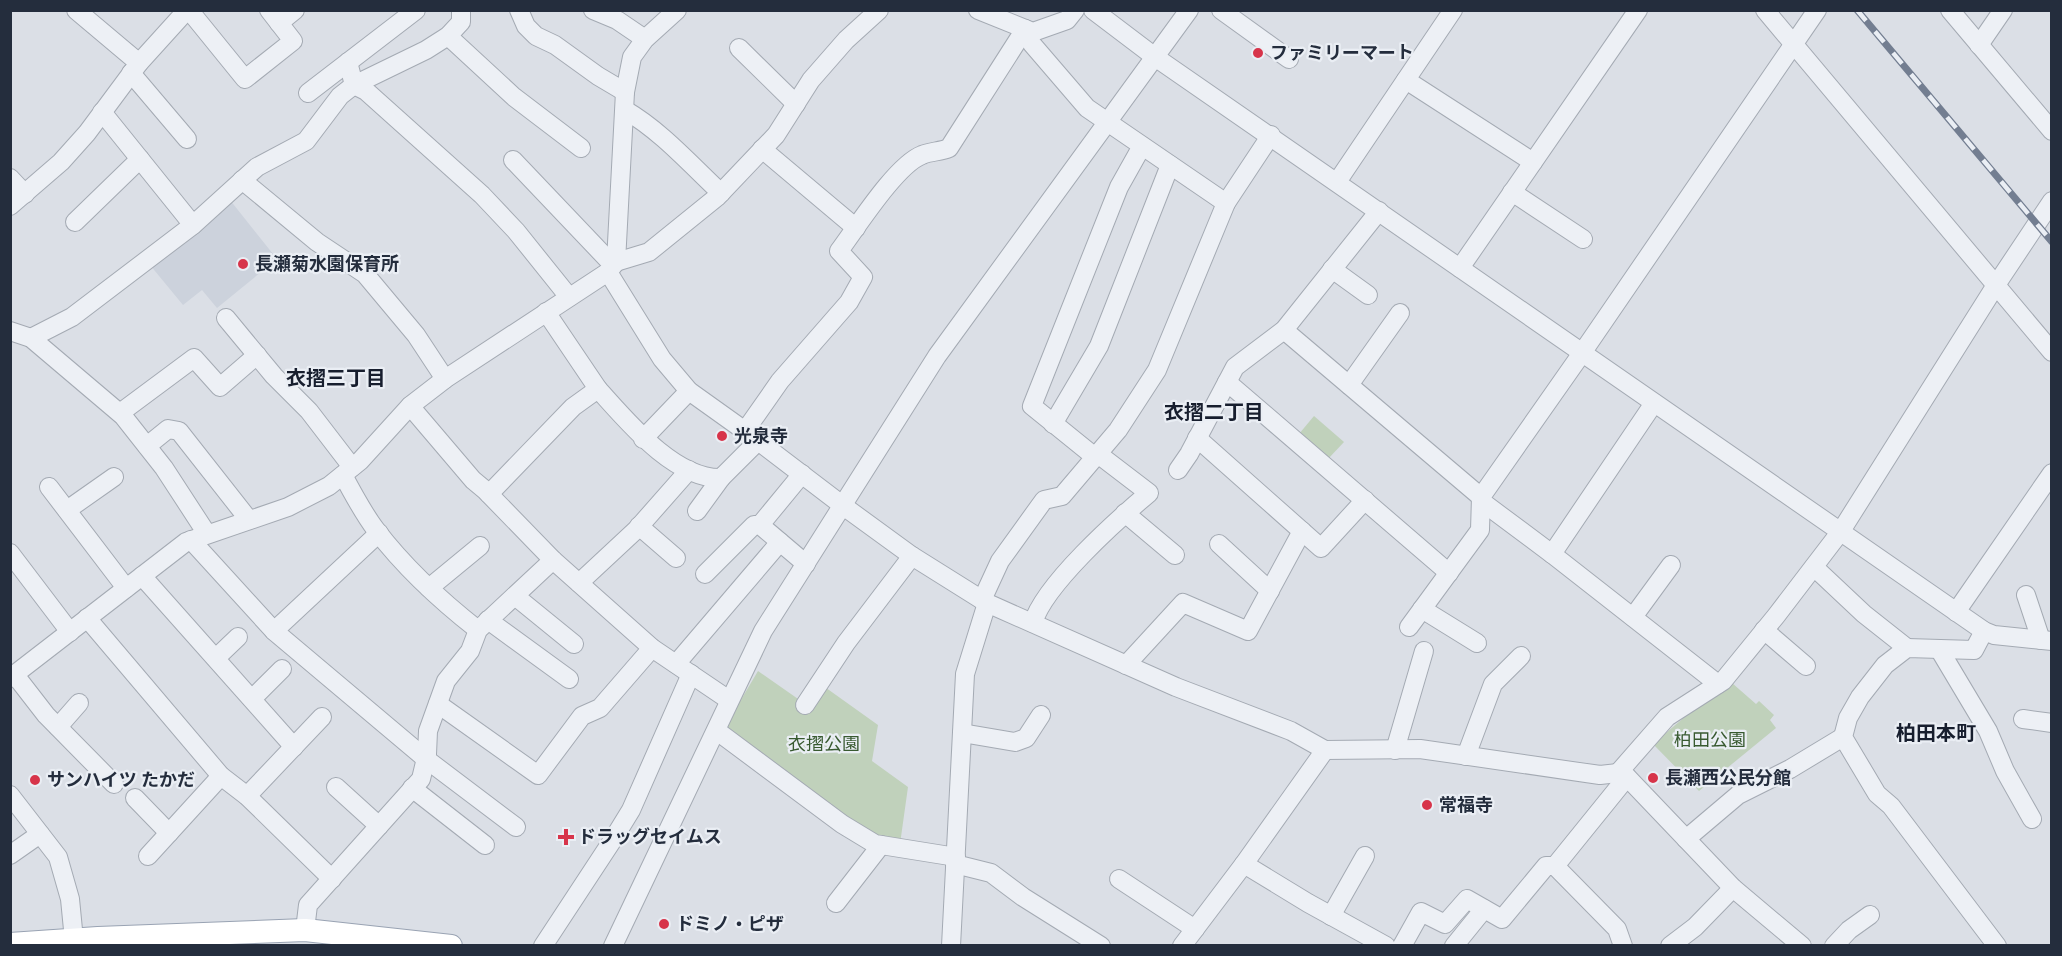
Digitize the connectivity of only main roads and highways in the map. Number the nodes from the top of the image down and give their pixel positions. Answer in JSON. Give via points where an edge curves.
{"nodes":[{"id":1,"x":205,"y":940,"type":"edge"},
{"id":2,"x":68,"y":942,"type":"edge"},
{"id":3,"x":103,"y":942,"type":"edge"},
{"id":4,"x":10,"y":944,"type":"edge"},
{"id":5,"x":451,"y":945,"type":"edge"}],
"edges":[{"from":1,"to":3,"type":"main road"},
{"from":1,"to":5,"type":"main road","via":[[305,930]]},
{"from":2,"to":3,"type":"main road"},
{"from":2,"to":4,"type":"main road"}]}
